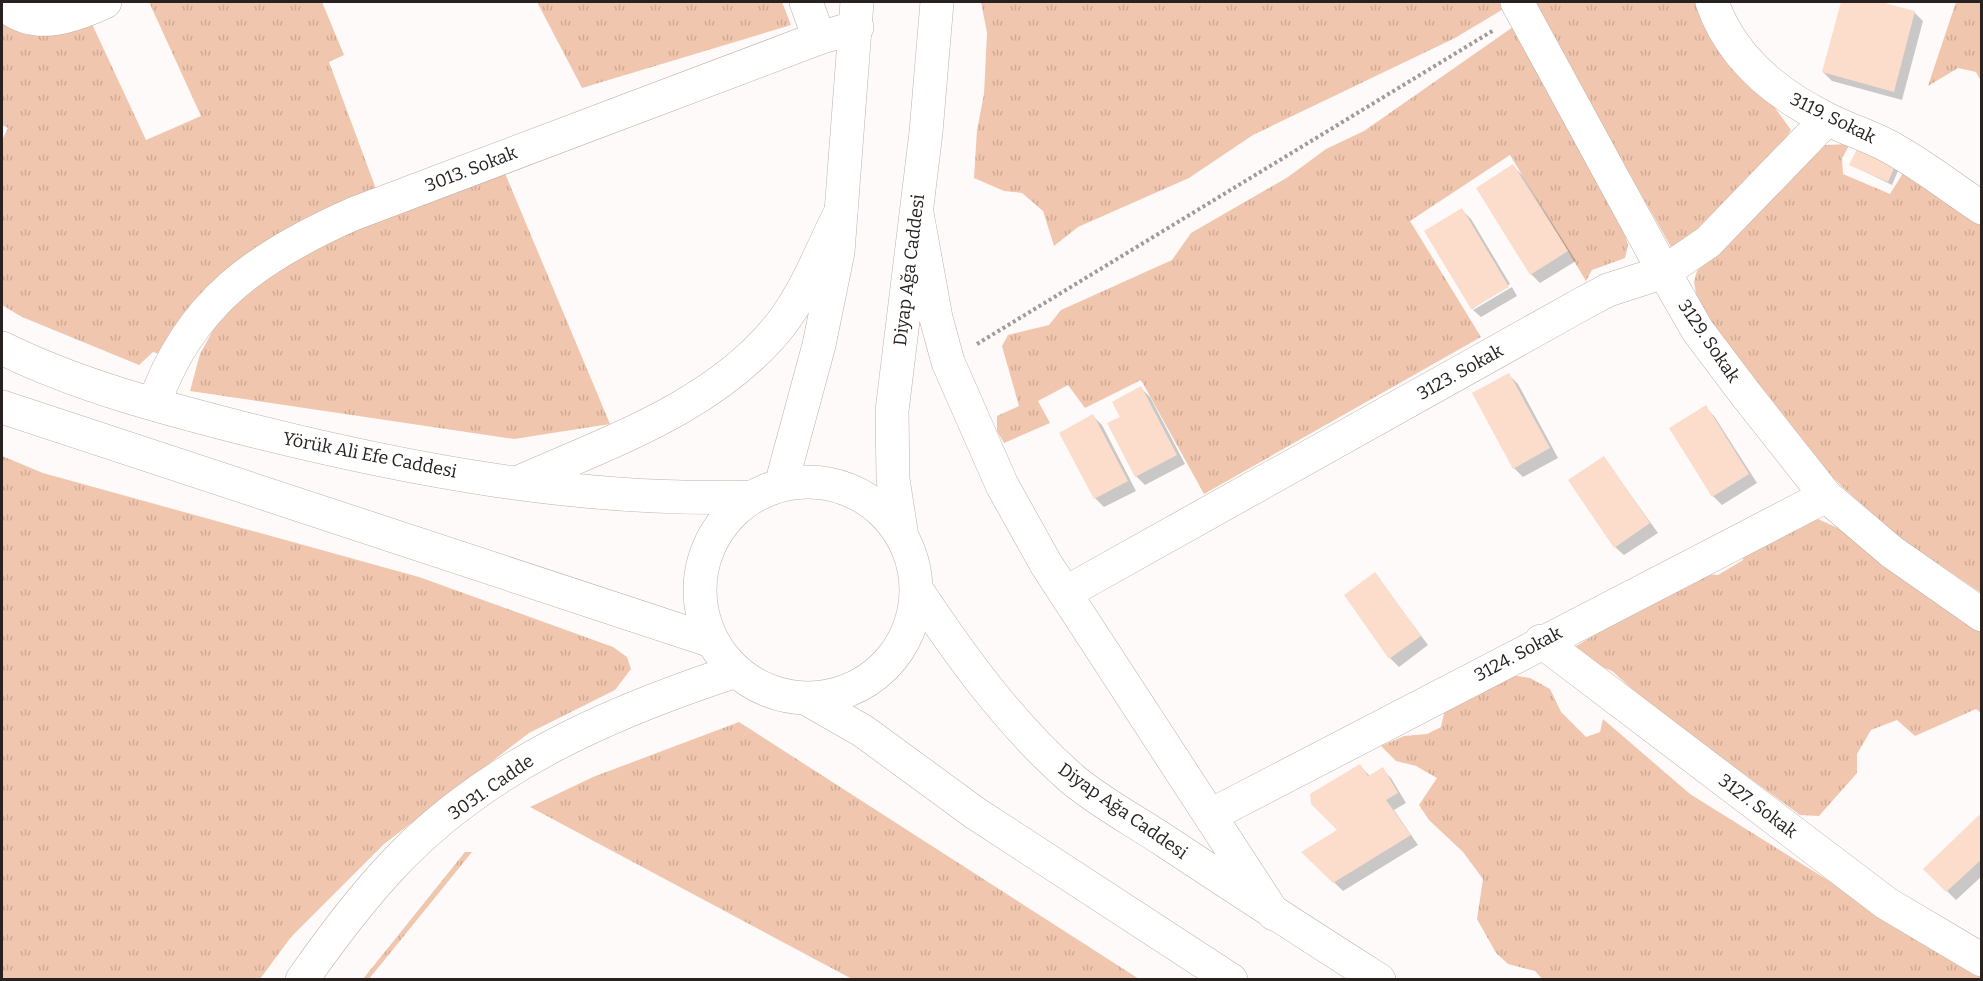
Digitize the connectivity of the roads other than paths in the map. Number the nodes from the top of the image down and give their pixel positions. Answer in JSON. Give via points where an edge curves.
{"nodes":[{"id":1,"x":105,"y":2,"type":"edge"},
{"id":2,"x":806,"y":2,"type":"edge"},
{"id":3,"x":937,"y":2,"type":"edge"},
{"id":4,"x":1712,"y":2,"type":"edge"},
{"id":5,"x":1520,"y":7,"type":"edge"},
{"id":6,"x":16,"y":10,"type":"edge"},
{"id":7,"x":857,"y":14,"type":"edge"},
{"id":8,"x":819,"y":38,"type":"junction"},
{"id":9,"x":1827,"y":119,"type":"junction"},
{"id":10,"x":843,"y":206,"type":"junction"},
{"id":11,"x":1982,"y":208,"type":"edge"},
{"id":12,"x":917,"y":213,"type":"junction"},
{"id":13,"x":1664,"y":272,"type":"junction"},
{"id":14,"x":2,"y":348,"type":"edge"},
{"id":15,"x":154,"y":404,"type":"junction"},
{"id":16,"x":2,"y":407,"type":"edge"},
{"id":17,"x":517,"y":483,"type":"junction"},
{"id":18,"x":766,"y":491,"type":"junction"},
{"id":19,"x":1826,"y":496,"type":"junction"},
{"id":20,"x":903,"y":538,"type":"junction"},
{"id":21,"x":916,"y":589,"type":"junction"},
{"id":22,"x":1065,"y":593,"type":"junction"},
{"id":23,"x":1982,"y":615,"type":"edge"},
{"id":24,"x":712,"y":640,"type":"junction"},
{"id":25,"x":1541,"y":641,"type":"junction"},
{"id":26,"x":736,"y":671,"type":"junction"},
{"id":27,"x":807,"y":699,"type":"junction"},
{"id":28,"x":1211,"y":815,"type":"junction"},
{"id":29,"x":1274,"y":914,"type":"junction"},
{"id":30,"x":1982,"y":960,"type":"edge"},
{"id":31,"x":302,"y":980,"type":"edge"},
{"id":32,"x":1231,"y":980,"type":"edge"},
{"id":33,"x":1379,"y":980,"type":"edge"}],
"edges":[{"from":1,"to":6,"type":"street","via":[[76,16],[52,20]]},
{"from":2,"to":8,"type":"street"},
{"from":3,"to":12,"type":"street","name":"Diyap Ağa Caddesi"},
{"from":4,"to":9,"type":"street","name":"3119. Sokak","via":[[1742,58],[1788,97]]},
{"from":5,"to":13,"type":"street","name":"3129. Sokak"},
{"from":7,"to":8,"type":"street","name":"3013. Sokak"},
{"from":7,"to":10,"type":"street"},
{"from":8,"to":15,"type":"street","name":"3013. Sokak","via":[[352,214],[306,237],[261,263],[222,294],[175,355]]},
{"from":9,"to":11,"type":"street","name":"3119. Sokak","via":[[1887,145]]},
{"from":9,"to":13,"type":"street","name":"3123. Sokak","via":[[1708,242]]},
{"from":10,"to":17,"type":"street","via":[[804,290],[780,324],[732,372],[645,426]]},
{"from":10,"to":18,"type":"street","via":[[830,302]]},
{"from":12,"to":20,"type":"street","name":"Diyap Ağa Caddesi","via":[[892,411],[893,479]]},
{"from":12,"to":22,"type":"street","via":[[948,362],[1002,485]]},
{"from":13,"to":19,"type":"street","name":"3129. Sokak","via":[[1698,331]]},
{"from":13,"to":22,"type":"street","name":"3123. Sokak","via":[[1599,295]]},
{"from":14,"to":15,"type":"street","name":"Yörük Ali Efe Caddesi","via":[[67,377]]},
{"from":15,"to":17,"type":"street","name":"Yörük Ali Efe Caddesi","via":[[319,448]]},
{"from":16,"to":24,"type":"street"},
{"from":17,"to":18,"type":"street","name":"Yörük Ali Efe Caddesi","via":[[630,497]]},
{"from":18,"to":20,"type":"street","name":"Diyap Ağa Caddesi","via":[[817,482],[851,491],[881,510]]},
{"from":18,"to":24,"type":"street","name":"Diyap Ağa Caddesi","via":[[727,518],[709,545],[700,577],[701,610]]},
{"from":19,"to":23,"type":"street","name":"3129. Sokak","via":[[1892,552]]},
{"from":19,"to":25,"type":"street","name":"3124. Sokak"},
{"from":20,"to":21,"type":"street","name":"Diyap Ağa Caddesi","via":[[913,563]]},
{"from":21,"to":27,"type":"street","name":"Diyap Ağa Caddesi","via":[[913,617],[902,644],[885,667],[862,684],[836,695]]},
{"from":21,"to":29,"type":"street","name":"Diyap Ağa Caddesi","via":[[975,675],[1073,780]]},
{"from":22,"to":28,"type":"street"},
{"from":24,"to":26,"type":"street","name":"Diyap Ağa Caddesi"},
{"from":25,"to":28,"type":"street","name":"3124. Sokak"},
{"from":25,"to":30,"type":"street","name":"3127. Sokak","via":[[1886,903]]},
{"from":26,"to":27,"type":"street","name":"Diyap Ağa Caddesi","via":[[769,692]]},
{"from":26,"to":31,"type":"street","name":"3031. Cadde","via":[[598,722],[551,746],[466,802],[394,864],[360,902]]},
{"from":27,"to":32,"type":"street","name":"Diyap Ağa Caddesi","via":[[863,731],[975,813]]},
{"from":28,"to":29,"type":"street"},
{"from":29,"to":33,"type":"street","name":"Diyap Ağa Caddesi"}]}
